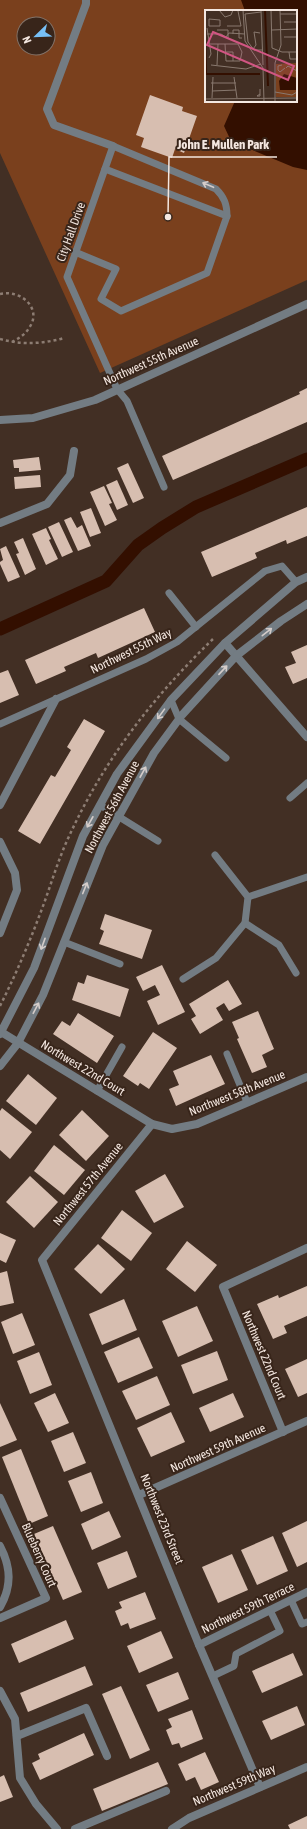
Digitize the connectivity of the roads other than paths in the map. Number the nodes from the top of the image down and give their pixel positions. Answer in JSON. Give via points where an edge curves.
{"nodes":[{"id":1,"x":86,"y":0,"type":"edge"},
{"id":2,"x":113,"y":146,"type":"junction"},
{"id":3,"x":105,"y":169,"type":"junction"},
{"id":4,"x":227,"y":216,"type":"junction"},
{"id":5,"x":75,"y":252,"type":"junction"},
{"id":6,"x":307,"y":304,"type":"edge"},
{"id":7,"x":117,"y":389,"type":"junction"},
{"id":8,"x":0,"y":420,"type":"edge"},
{"id":9,"x":74,"y":452,"type":"dead end"},
{"id":10,"x":164,"y":487,"type":"dead end"},
{"id":11,"x":0,"y":523,"type":"edge"},
{"id":12,"x":307,"y":577,"type":"edge"},
{"id":13,"x":296,"y":582,"type":"junction"},
{"id":14,"x":169,"y":593,"type":"dead end"},
{"id":15,"x":307,"y":604,"type":"edge"},
{"id":16,"x":196,"y":627,"type":"junction"},
{"id":17,"x":225,"y":643,"type":"junction"},
{"id":18,"x":236,"y":656,"type":"junction"},
{"id":19,"x":56,"y":699,"type":"junction"},
{"id":20,"x":171,"y":700,"type":"junction"},
{"id":21,"x":179,"y":720,"type":"junction"},
{"id":22,"x":0,"y":724,"type":"edge"},
{"id":23,"x":307,"y":737,"type":"edge"},
{"id":24,"x":226,"y":758,"type":"dead end"},
{"id":25,"x":307,"y":783,"type":"edge"},
{"id":26,"x":290,"y":798,"type":"dead end"},
{"id":27,"x":0,"y":805,"type":"edge"},
{"id":28,"x":100,"y":805,"type":"junction"},
{"id":29,"x":118,"y":817,"type":"junction"},
{"id":30,"x":158,"y":841,"type":"dead end"},
{"id":31,"x":0,"y":842,"type":"edge"},
{"id":32,"x":215,"y":855,"type":"dead end"},
{"id":33,"x":307,"y":877,"type":"edge"},
{"id":34,"x":248,"y":897,"type":"junction"},
{"id":35,"x":246,"y":923,"type":"junction"},
{"id":36,"x":1,"y":930,"type":"edge"},
{"id":37,"x":64,"y":942,"type":"junction"},
{"id":38,"x":120,"y":964,"type":"dead end"},
{"id":39,"x":296,"y":973,"type":"dead end"},
{"id":40,"x":183,"y":979,"type":"dead end"},
{"id":41,"x":1,"y":1033,"type":"edge"},
{"id":42,"x":18,"y":1043,"type":"junction"},
{"id":43,"x":122,"y":1047,"type":"dead end"},
{"id":44,"x":227,"y":1054,"type":"dead end"},
{"id":45,"x":0,"y":1066,"type":"edge"},
{"id":46,"x":307,"y":1077,"type":"edge"},
{"id":47,"x":97,"y":1091,"type":"junction"},
{"id":48,"x":248,"y":1102,"type":"junction"},
{"id":49,"x":152,"y":1124,"type":"junction"},
{"id":50,"x":307,"y":1248,"type":"edge"},
{"id":51,"x":42,"y":1260,"type":"joint"},
{"id":52,"x":307,"y":1421,"type":"edge"},
{"id":53,"x":283,"y":1432,"type":"junction"},
{"id":54,"x":139,"y":1496,"type":"junction"},
{"id":55,"x":0,"y":1498,"type":"edge"},
{"id":56,"x":0,"y":1546,"type":"edge"},
{"id":57,"x":307,"y":1592,"type":"edge"},
{"id":58,"x":291,"y":1600,"type":"junction"},
{"id":59,"x":0,"y":1607,"type":"edge"},
{"id":60,"x":270,"y":1610,"type":"junction"},
{"id":61,"x":0,"y":1618,"type":"edge"},
{"id":62,"x":307,"y":1622,"type":"edge"},
{"id":63,"x":200,"y":1645,"type":"junction"},
{"id":64,"x":213,"y":1676,"type":"junction"},
{"id":65,"x":0,"y":1693,"type":"edge"},
{"id":66,"x":17,"y":1736,"type":"junction"},
{"id":67,"x":107,"y":1756,"type":"dead end"},
{"id":68,"x":307,"y":1767,"type":"edge"},
{"id":69,"x":260,"y":1787,"type":"junction"},
{"id":70,"x":166,"y":1791,"type":"dead end"},
{"id":71,"x":57,"y":1829,"type":"edge"},
{"id":72,"x":76,"y":1829,"type":"edge"},
{"id":73,"x":172,"y":1829,"type":"edge"}],
"edges":[{"from":1,"to":2,"type":"street","via":[[47,109],[54,125]]},
{"from":2,"to":3,"type":"lane","name":"City Hall Drive"},
{"from":4,"to":2,"type":"lane","one_way":true,"via":[[224,197],[216,189]]},
{"from":3,"to":4,"type":"lane"},
{"from":3,"to":5,"type":"lane","name":"City Hall Drive"},
{"from":4,"to":5,"type":"lane","via":[[207,273],[121,312],[101,299],[116,269]]},
{"from":5,"to":7,"type":"lane","name":"City Hall Drive","via":[[67,277]]},
{"from":6,"to":7,"type":"street","name":"Northwest 55th Avenue"},
{"from":7,"to":8,"type":"street","name":"Northwest 55th Avenue","via":[[96,400],[33,418]]},
{"from":7,"to":10,"type":"lane","name":"City Hall Drive","via":[[127,401]]},
{"from":9,"to":11,"type":"street","via":[[70,475],[47,504]]},
{"from":12,"to":13,"type":"street","name":"Northwest 56th Avenue"},
{"from":13,"to":16,"type":"lane","name":"Northwest 55th Way","via":[[282,566],[265,571]]},
{"from":13,"to":17,"type":"street","name":"Northwest 56th Avenue"},
{"from":14,"to":16,"type":"lane"},
{"from":18,"to":15,"type":"street","name":"Northwest 56th Avenue","one_way":true},
{"from":16,"to":19,"type":"lane","name":"Northwest 55th Way","via":[[177,642],[146,659]]},
{"from":17,"to":18,"type":"street"},
{"from":17,"to":20,"type":"street","name":"Northwest 56th Avenue"},
{"from":21,"to":18,"type":"street","name":"Northwest 56th Avenue","one_way":true},
{"from":18,"to":23,"type":"street"},
{"from":19,"to":22,"type":"lane","name":"Northwest 55th Way"},
{"from":19,"to":27,"type":"street"},
{"from":20,"to":21,"type":"lane"},
{"from":20,"to":28,"type":"street","name":"Northwest 56th Avenue","one_way":true,"via":[[117,774]]},
{"from":21,"to":24,"type":"lane"},
{"from":29,"to":21,"type":"street","name":"Northwest 56th Avenue","one_way":true,"via":[[154,753]]},
{"from":25,"to":26,"type":"lane"},
{"from":28,"to":29,"type":"lane"},
{"from":28,"to":41,"type":"street","name":"Northwest 56th Avenue","one_way":true,"via":[[83,836],[34,968]]},
{"from":29,"to":30,"type":"lane"},
{"from":37,"to":29,"type":"street","name":"Northwest 56th Avenue","one_way":true,"via":[[103,845]]},
{"from":31,"to":36,"type":"street","via":[[15,873],[17,890]]},
{"from":32,"to":34,"type":"lane"},
{"from":33,"to":34,"type":"lane"},
{"from":34,"to":35,"type":"lane"},
{"from":35,"to":39,"type":"lane","via":[[279,945]]},
{"from":35,"to":40,"type":"lane","via":[[216,958]]},
{"from":37,"to":38,"type":"lane"},
{"from":42,"to":37,"type":"street","name":"Northwest 56th Avenue","one_way":true,"via":[[43,995]]},
{"from":41,"to":42,"type":"street","name":"Northwest 22nd Court"},
{"from":42,"to":45,"type":"street","name":"Northwest 56th Avenue"},
{"from":42,"to":47,"type":"street","name":"Northwest 22nd Court"},
{"from":43,"to":47,"type":"lane"},
{"from":44,"to":48,"type":"lane"},
{"from":46,"to":48,"type":"street","name":"Northwest 58th Avenue"},
{"from":47,"to":49,"type":"street","name":"Northwest 22nd Court"},
{"from":48,"to":49,"type":"street","name":"Northwest 58th Avenue","via":[[197,1124],[172,1129]]},
{"from":49,"to":51,"type":"street","name":"Northwest 57th Avenue"},
{"from":50,"to":53,"type":"street","name":"Northwest 22nd Court","via":[[223,1287]]},
{"from":51,"to":54,"type":"street","name":"Northwest 23rd Street"},
{"from":52,"to":53,"type":"street","name":"Northwest 59th Avenue"},
{"from":53,"to":54,"type":"street","name":"Northwest 59th Avenue"},
{"from":54,"to":63,"type":"street","name":"Northwest 23rd Street"},
{"from":55,"to":61,"type":"street","name":"Blueberry Court","via":[[46,1598]]},
{"from":56,"to":59,"type":"street","via":[[10,1577],[6,1597]]},
{"from":57,"to":58,"type":"street","name":"Northwest 59th Terrace"},
{"from":58,"to":60,"type":"street","name":"Northwest 59th Terrace"},
{"from":58,"to":62,"type":"lane","via":[[302,1624]]},
{"from":60,"to":63,"type":"street","name":"Northwest 59th Terrace"},
{"from":60,"to":64,"type":"lane","via":[[280,1631],[236,1654],[234,1666]]},
{"from":63,"to":64,"type":"street","name":"Northwest 23rd Street"},
{"from":64,"to":69,"type":"street","name":"Northwest 23rd Street"},
{"from":65,"to":66,"type":"street","via":[[15,1719]]},
{"from":66,"to":67,"type":"street","via":[[86,1708]]},
{"from":66,"to":71,"type":"street","via":[[20,1778],[36,1804]]},
{"from":68,"to":69,"type":"street","name":"Northwest 59th Way"},
{"from":69,"to":73,"type":"street","name":"Northwest 59th Way","via":[[189,1818]]},
{"from":70,"to":72,"type":"street"}]}
